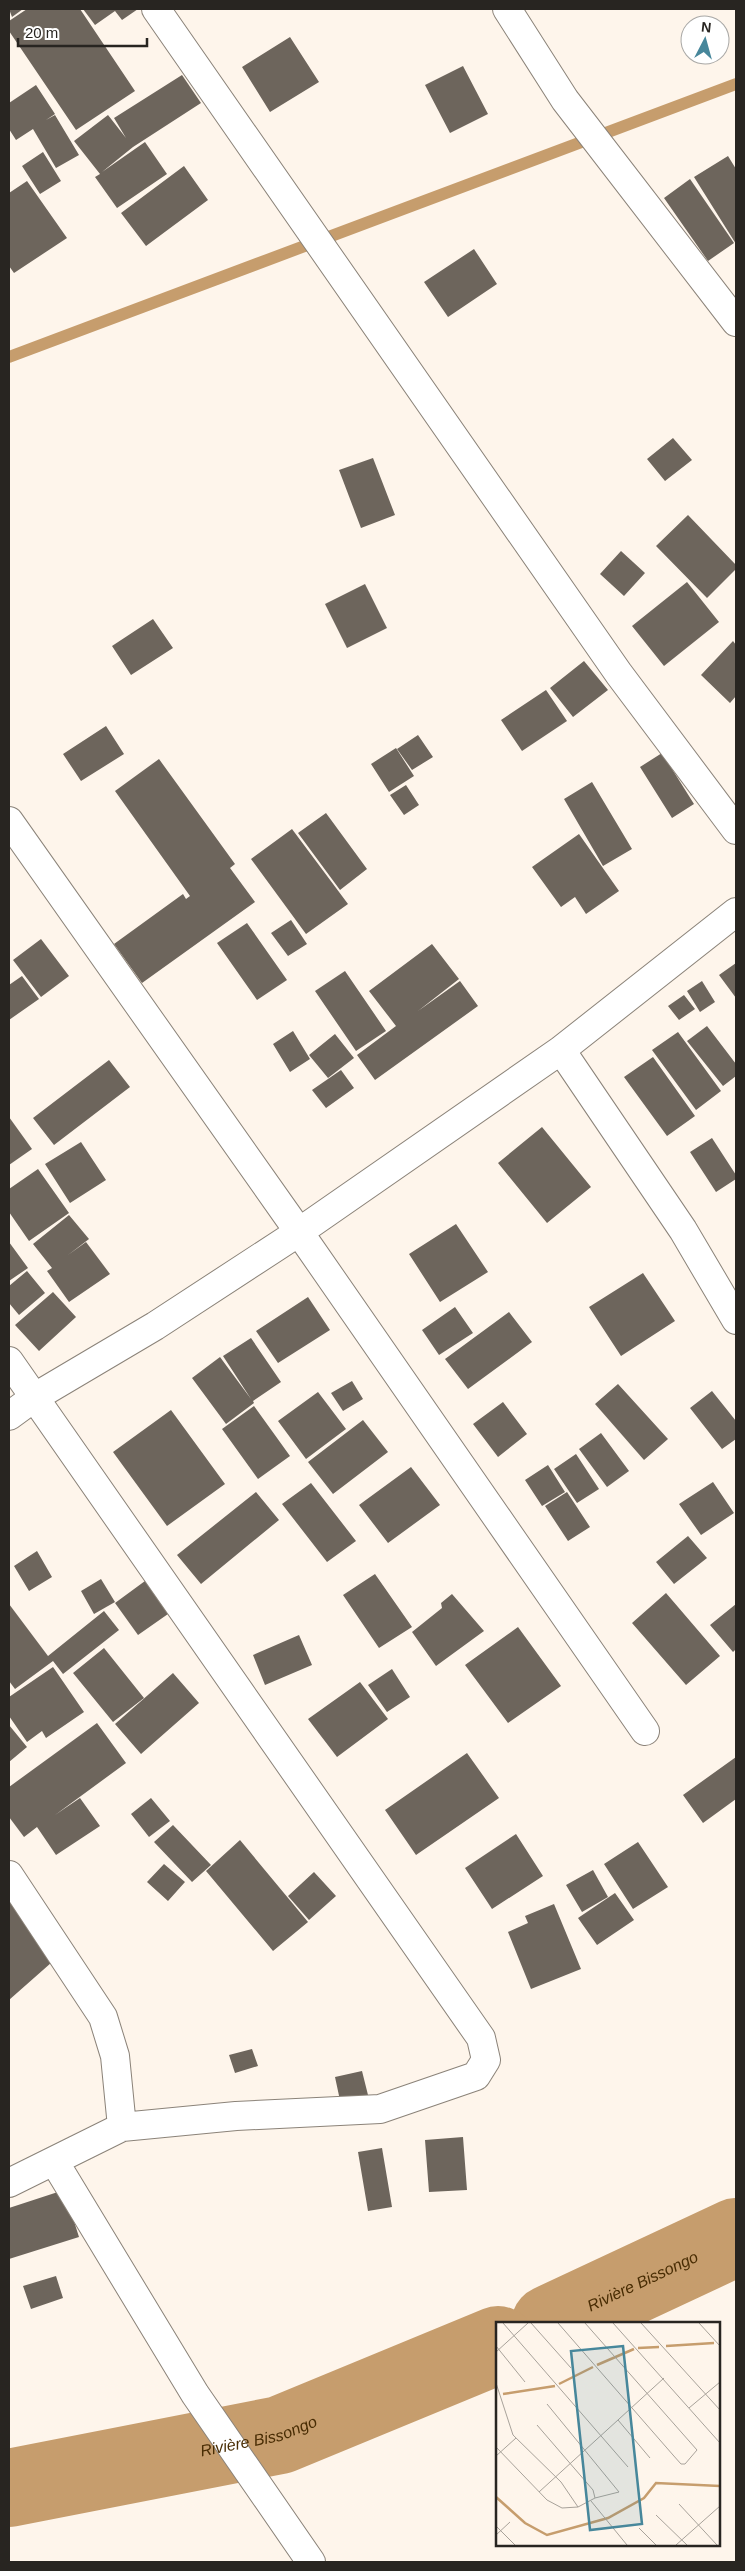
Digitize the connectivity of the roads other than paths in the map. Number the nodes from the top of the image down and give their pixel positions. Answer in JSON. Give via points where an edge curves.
{"nodes":[{"id":1,"x":156,"y":9,"type":"edge"},
{"id":2,"x":507,"y":9,"type":"edge"},
{"id":3,"x":736,"y":322,"type":"edge"},
{"id":4,"x":9,"y":821,"type":"edge"},
{"id":5,"x":736,"y":830,"type":"edge"},
{"id":6,"x":736,"y":912,"type":"edge"},
{"id":7,"x":561,"y":1050,"type":"junction"},
{"id":8,"x":300,"y":1232,"type":"junction"},
{"id":9,"x":736,"y":1320,"type":"edge"},
{"id":10,"x":9,"y":1361,"type":"edge"},
{"id":11,"x":35,"y":1396,"type":"junction"},
{"id":12,"x":9,"y":1416,"type":"edge"},
{"id":13,"x":645,"y":1731,"type":"dead end"},
{"id":14,"x":9,"y":1874,"type":"edge"},
{"id":15,"x":122,"y":2127,"type":"junction"},
{"id":16,"x":54,"y":2160,"type":"junction"},
{"id":17,"x":9,"y":2183,"type":"edge"},
{"id":18,"x":311,"y":2562,"type":"edge"}],
"edges":[{"from":1,"to":5,"type":"street","via":[[619,674]]},
{"from":2,"to":3,"type":"street","via":[[565,100]]},
{"from":4,"to":8,"type":"street"},
{"from":6,"to":7,"type":"street"},
{"from":7,"to":8,"type":"street"},
{"from":7,"to":9,"type":"street","via":[[683,1230]]},
{"from":8,"to":11,"type":"street","via":[[155,1326]]},
{"from":8,"to":13,"type":"street"},
{"from":10,"to":11,"type":"street"},
{"from":11,"to":12,"type":"street"},
{"from":11,"to":15,"type":"street","via":[[481,2038],[486,2060],[476,2076],[380,2109],[236,2116]]},
{"from":14,"to":15,"type":"street","via":[[103,2017],[115,2056]]},
{"from":15,"to":16,"type":"street"},
{"from":16,"to":17,"type":"street"},
{"from":16,"to":18,"type":"street","via":[[195,2394]]}]}
